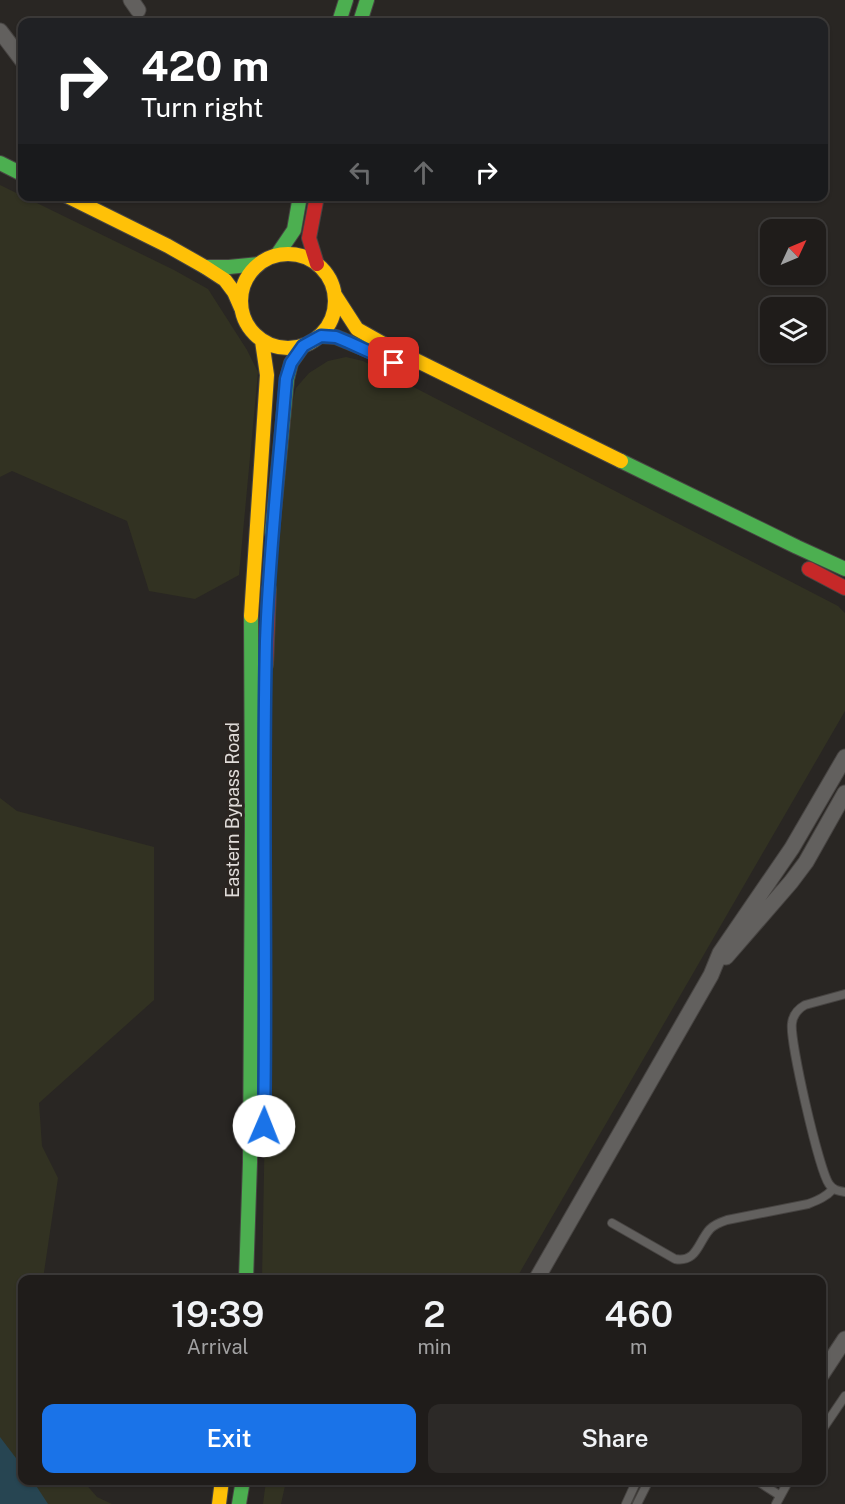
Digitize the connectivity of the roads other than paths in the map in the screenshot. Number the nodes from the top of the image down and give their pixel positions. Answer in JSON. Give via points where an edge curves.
{"nodes":[{"id":1,"x":346,"y":0,"type":"edge"},
{"id":2,"x":367,"y":0,"type":"edge"},
{"id":3,"x":340,"y":18,"type":"edge"},
{"id":4,"x":361,"y":18,"type":"edge"},
{"id":5,"x":0,"y":31,"type":"edge"},
{"id":6,"x":18,"y":55,"type":"edge"},
{"id":7,"x":0,"y":163,"type":"edge"},
{"id":8,"x":18,"y":172,"type":"edge"},
{"id":9,"x":80,"y":201,"type":"edge"},
{"id":10,"x":299,"y":201,"type":"edge"},
{"id":11,"x":315,"y":201,"type":"edge"},
{"id":12,"x":277,"y":255,"type":"junction"},
{"id":13,"x":258,"y":264,"type":"junction"},
{"id":14,"x":317,"y":264,"type":"junction"},
{"id":15,"x":205,"y":267,"type":"junction"},
{"id":16,"x":335,"y":295,"type":"junction"},
{"id":17,"x":241,"y":308,"type":"junction"},
{"id":18,"x":321,"y":336,"type":"junction"},
{"id":19,"x":262,"y":341,"type":"junction"},
{"id":20,"x":303,"y":346,"type":"junction"},
{"id":21,"x":456,"y":395,"type":"dead end"},
{"id":22,"x":272,"y":543,"type":"dead end"},
{"id":23,"x":799,"y":564,"type":"dead end"},
{"id":24,"x":845,"y":569,"type":"edge"},
{"id":25,"x":269,"y":576,"type":"dead end"},
{"id":26,"x":845,"y":588,"type":"edge"},
{"id":27,"x":266,"y":675,"type":"dead end"},
{"id":28,"x":265,"y":723,"type":"dead end"},
{"id":29,"x":845,"y":757,"type":"edge"},
{"id":30,"x":845,"y":793,"type":"edge"},
{"id":31,"x":265,"y":850,"type":"dead end"},
{"id":32,"x":711,"y":975,"type":"junction"},
{"id":33,"x":845,"y":994,"type":"edge"},
{"id":34,"x":264,"y":1126,"type":"dead end"},
{"id":35,"x":833,"y":1189,"type":"junction"},
{"id":36,"x":845,"y":1192,"type":"edge"},
{"id":37,"x":612,"y":1223,"type":"dead end"},
{"id":38,"x":246,"y":1275,"type":"edge"},
{"id":39,"x":259,"y":1275,"type":"edge"},
{"id":40,"x":539,"y":1275,"type":"edge"},
{"id":41,"x":845,"y":1339,"type":"edge"},
{"id":42,"x":826,"y":1368,"type":"edge"},
{"id":43,"x":845,"y":1396,"type":"edge"},
{"id":44,"x":826,"y":1424,"type":"edge"},
{"id":45,"x":221,"y":1485,"type":"edge"},
{"id":46,"x":242,"y":1485,"type":"edge"},
{"id":47,"x":635,"y":1485,"type":"edge"},
{"id":48,"x":646,"y":1485,"type":"edge"},
{"id":49,"x":764,"y":1485,"type":"edge"},
{"id":50,"x":786,"y":1485,"type":"edge"},
{"id":51,"x":779,"y":1495,"type":"junction"},
{"id":52,"x":219,"y":1504,"type":"edge"},
{"id":53,"x":239,"y":1504,"type":"edge"},
{"id":54,"x":626,"y":1504,"type":"edge"},
{"id":55,"x":637,"y":1504,"type":"edge"},
{"id":56,"x":776,"y":1504,"type":"edge"}],
"edges":[{"from":1,"to":3,"type":"main road"},
{"from":2,"to":4,"type":"main road"},
{"from":5,"to":6,"type":"street"},
{"from":7,"to":8,"type":"main road"},
{"from":9,"to":15,"type":"main road"},
{"from":10,"to":12,"type":"main road","via":[[294,230]]},
{"from":11,"to":14,"type":"main road","via":[[309,238]]},
{"from":12,"to":13,"type":"main road"},
{"from":12,"to":14,"type":"main road","via":[[298,255]]},
{"from":13,"to":15,"type":"main road"},
{"from":13,"to":17,"type":"main road","via":[[242,287]]},
{"from":14,"to":16,"type":"main road","via":[[331,281]]},
{"from":15,"to":17,"type":"main road","via":[[225,280]]},
{"from":16,"to":18,"type":"main road","via":[[333,317]]},
{"from":16,"to":24,"type":"main road","via":[[357,329],[389,347]]},
{"from":17,"to":19,"type":"main road","via":[[248,327]]},
{"from":18,"to":20,"type":"main road"},
{"from":18,"to":21,"type":"main road","via":[[336,337],[365,349]]},
{"from":19,"to":20,"type":"main road","via":[[279,348]]},
{"from":19,"to":38,"type":"main road","name":"Eastern Bypass Road","via":[[267,375],[250,629],[252,838]]},
{"from":20,"to":22,"type":"main road","via":[[286,379]]},
{"from":23,"to":26,"type":"main road"},
{"from":25,"to":27,"type":"main road"},
{"from":28,"to":31,"type":"main road","name":"Eastern Bypass Road"},
{"from":29,"to":32,"type":"street","via":[[792,848],[720,953]]},
{"from":30,"to":32,"type":"street","via":[[806,862]]},
{"from":32,"to":40,"type":"street"},
{"from":33,"to":35,"type":"lane","via":[[800,1008],[791,1029],[816,1143]]},
{"from":34,"to":39,"type":"main road"},
{"from":35,"to":36,"type":"lane"},
{"from":35,"to":37,"type":"lane","via":[[821,1200],[808,1204],[717,1224],[690,1258],[683,1260]]},
{"from":41,"to":42,"type":"street"},
{"from":43,"to":44,"type":"lane"},
{"from":45,"to":52,"type":"main road"},
{"from":46,"to":53,"type":"main road"},
{"from":47,"to":54,"type":"lane"},
{"from":48,"to":55,"type":"lane"},
{"from":49,"to":51,"type":"lane"},
{"from":50,"to":51,"type":"lane"},
{"from":51,"to":56,"type":"lane"}]}
